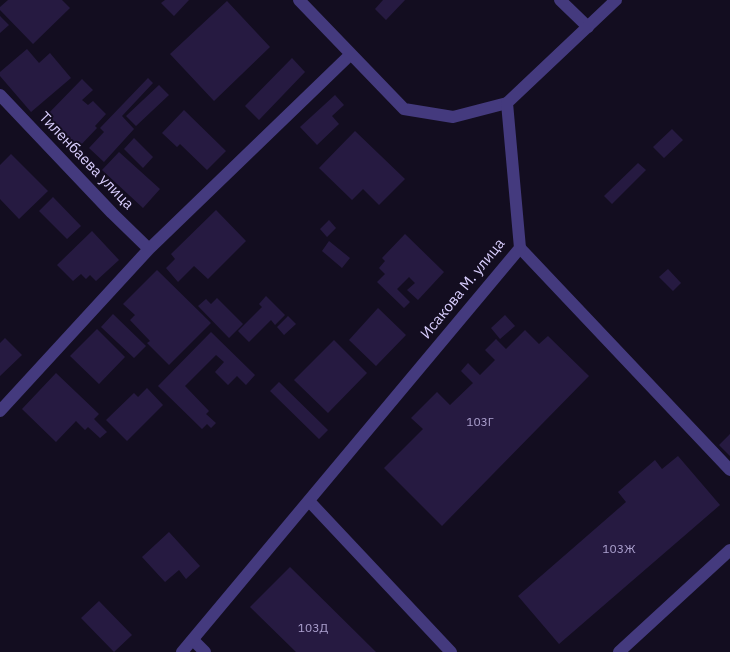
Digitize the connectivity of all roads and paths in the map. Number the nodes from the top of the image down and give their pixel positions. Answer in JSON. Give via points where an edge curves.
{"nodes":[{"id":1,"x":299,"y":0,"type":"edge"},
{"id":2,"x":560,"y":0,"type":"edge"},
{"id":3,"x":616,"y":0,"type":"edge"},
{"id":4,"x":588,"y":27,"type":"junction"},
{"id":5,"x":351,"y":54,"type":"junction"},
{"id":6,"x":0,"y":95,"type":"edge"},
{"id":7,"x":507,"y":103,"type":"junction"},
{"id":8,"x":520,"y":248,"type":"junction"},
{"id":9,"x":149,"y":249,"type":"junction"},
{"id":10,"x":0,"y":411,"type":"edge"},
{"id":11,"x":730,"y":470,"type":"edge"},
{"id":12,"x":309,"y":501,"type":"junction"},
{"id":13,"x":730,"y":550,"type":"edge"},
{"id":14,"x":193,"y":640,"type":"junction"},
{"id":15,"x":182,"y":652,"type":"edge"},
{"id":16,"x":205,"y":652,"type":"edge"},
{"id":17,"x":451,"y":652,"type":"edge"},
{"id":18,"x":620,"y":652,"type":"edge"}],
"edges":[{"from":1,"to":5,"type":"street"},
{"from":2,"to":4,"type":"street"},
{"from":3,"to":4,"type":"street"},
{"from":4,"to":7,"type":"street"},
{"from":5,"to":7,"type":"street","via":[[404,109],[453,117]]},
{"from":5,"to":9,"type":"street"},
{"from":6,"to":9,"type":"street","name":"Тиленбаева улица"},
{"from":7,"to":8,"type":"street","name":"Исакова М. улица"},
{"from":8,"to":11,"type":"street"},
{"from":8,"to":12,"type":"street","name":"Исакова М. улица"},
{"from":9,"to":10,"type":"street"},
{"from":12,"to":14,"type":"street","name":"Исакова М. улица"},
{"from":12,"to":17,"type":"street"},
{"from":13,"to":18,"type":"street"},
{"from":14,"to":15,"type":"street","name":"Исакова М. улица"},
{"from":14,"to":16,"type":"street"}]}
